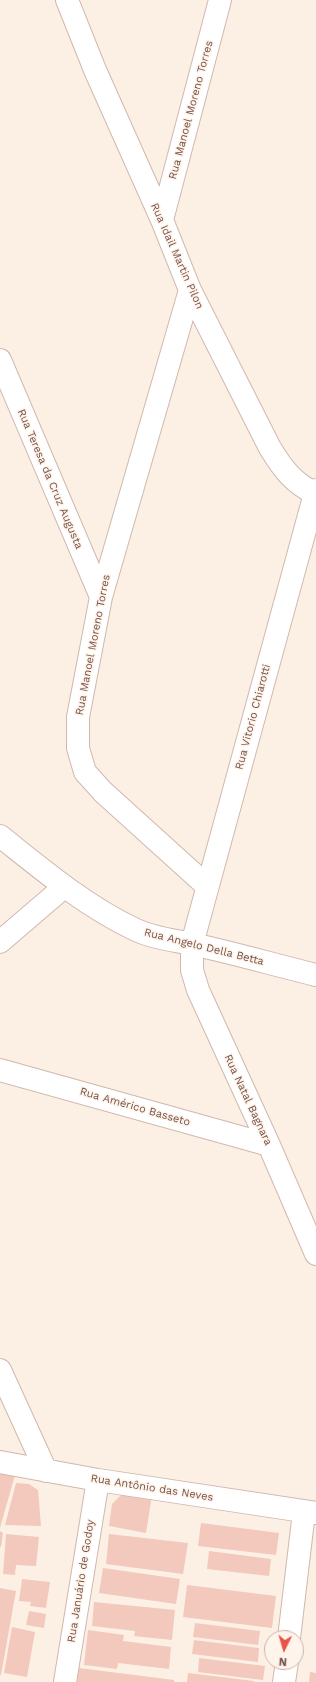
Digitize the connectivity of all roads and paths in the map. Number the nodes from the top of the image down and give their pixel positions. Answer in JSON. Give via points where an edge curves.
{"nodes":[{"id":1,"x":67,"y":0,"type":"edge"},
{"id":2,"x":220,"y":0,"type":"edge"},
{"id":3,"x":162,"y":220,"type":"junction"},
{"id":4,"x":190,"y":290,"type":"junction"},
{"id":5,"x":0,"y":360,"type":"edge"},
{"id":6,"x":316,"y":493,"type":"edge"},
{"id":7,"x":101,"y":597,"type":"junction"},
{"id":8,"x":0,"y":836,"type":"edge"},
{"id":9,"x":207,"y":886,"type":"junction"},
{"id":10,"x":64,"y":887,"type":"junction"},
{"id":11,"x":0,"y":942,"type":"edge"},
{"id":12,"x":192,"y":944,"type":"junction"},
{"id":13,"x":316,"y":975,"type":"edge"},
{"id":14,"x":0,"y":1070,"type":"edge"},
{"id":15,"x":269,"y":1145,"type":"junction"},
{"id":16,"x":316,"y":1254,"type":"edge"},
{"id":17,"x":0,"y":1370,"type":"edge"},
{"id":18,"x":0,"y":1462,"type":"edge"},
{"id":19,"x":46,"y":1471,"type":"junction"},
{"id":20,"x":98,"y":1480,"type":"junction"},
{"id":21,"x":312,"y":1511,"type":"edge"},
{"id":22,"x":291,"y":1630,"type":"edge"},
{"id":23,"x":286,"y":1670,"type":"edge"},
{"id":24,"x":65,"y":1682,"type":"edge"},
{"id":25,"x":284,"y":1682,"type":"edge"}],
"edges":[{"from":1,"to":3,"type":"street","name":"Rua Idail Martin Pilon"},
{"from":2,"to":3,"type":"street","name":"Rua Manoel Moreno Torres"},
{"from":3,"to":4,"type":"street","name":"Rua Idail Martin Pilon"},
{"from":4,"to":6,"type":"street","name":"Rua Idail Martin Pilon","via":[[270,448],[295,482]]},
{"from":4,"to":7,"type":"street","name":"Rua Manoel Moreno Torres"},
{"from":5,"to":7,"type":"street","name":"Rua Teresa da Cruz Augusta"},
{"from":6,"to":9,"type":"street","name":"Rua Vitorio Chiarotti"},
{"from":7,"to":9,"type":"street","name":"Rua Manoel Moreno Torres","via":[[78,717],[78,748],[85,772],[103,792]]},
{"from":8,"to":10,"type":"street","name":"Rua Angelo Della Betta"},
{"from":9,"to":12,"type":"street","name":"Rua Vitorio Chiarotti"},
{"from":10,"to":11,"type":"street"},
{"from":10,"to":12,"type":"street","name":"Rua Angelo Della Betta","via":[[135,930]]},
{"from":12,"to":13,"type":"street","name":"Rua Angelo Della Betta"},
{"from":12,"to":15,"type":"street","name":"Rua Natal Bagnara","via":[[192,970],[198,990]]},
{"from":14,"to":15,"type":"street","name":"Rua Américo Basseto"},
{"from":15,"to":16,"type":"street","name":"Rua Natal Bagnara"},
{"from":17,"to":19,"type":"street"},
{"from":18,"to":19,"type":"street","name":"Rua Antônio das Neves"},
{"from":19,"to":20,"type":"street","name":"Rua Antônio das Neves"},
{"from":20,"to":21,"type":"street","name":"Rua Antônio das Neves"},
{"from":20,"to":24,"type":"street","name":"Rua Januário de Godoy"},
{"from":21,"to":22,"type":"street"},
{"from":23,"to":25,"type":"street"}]}
